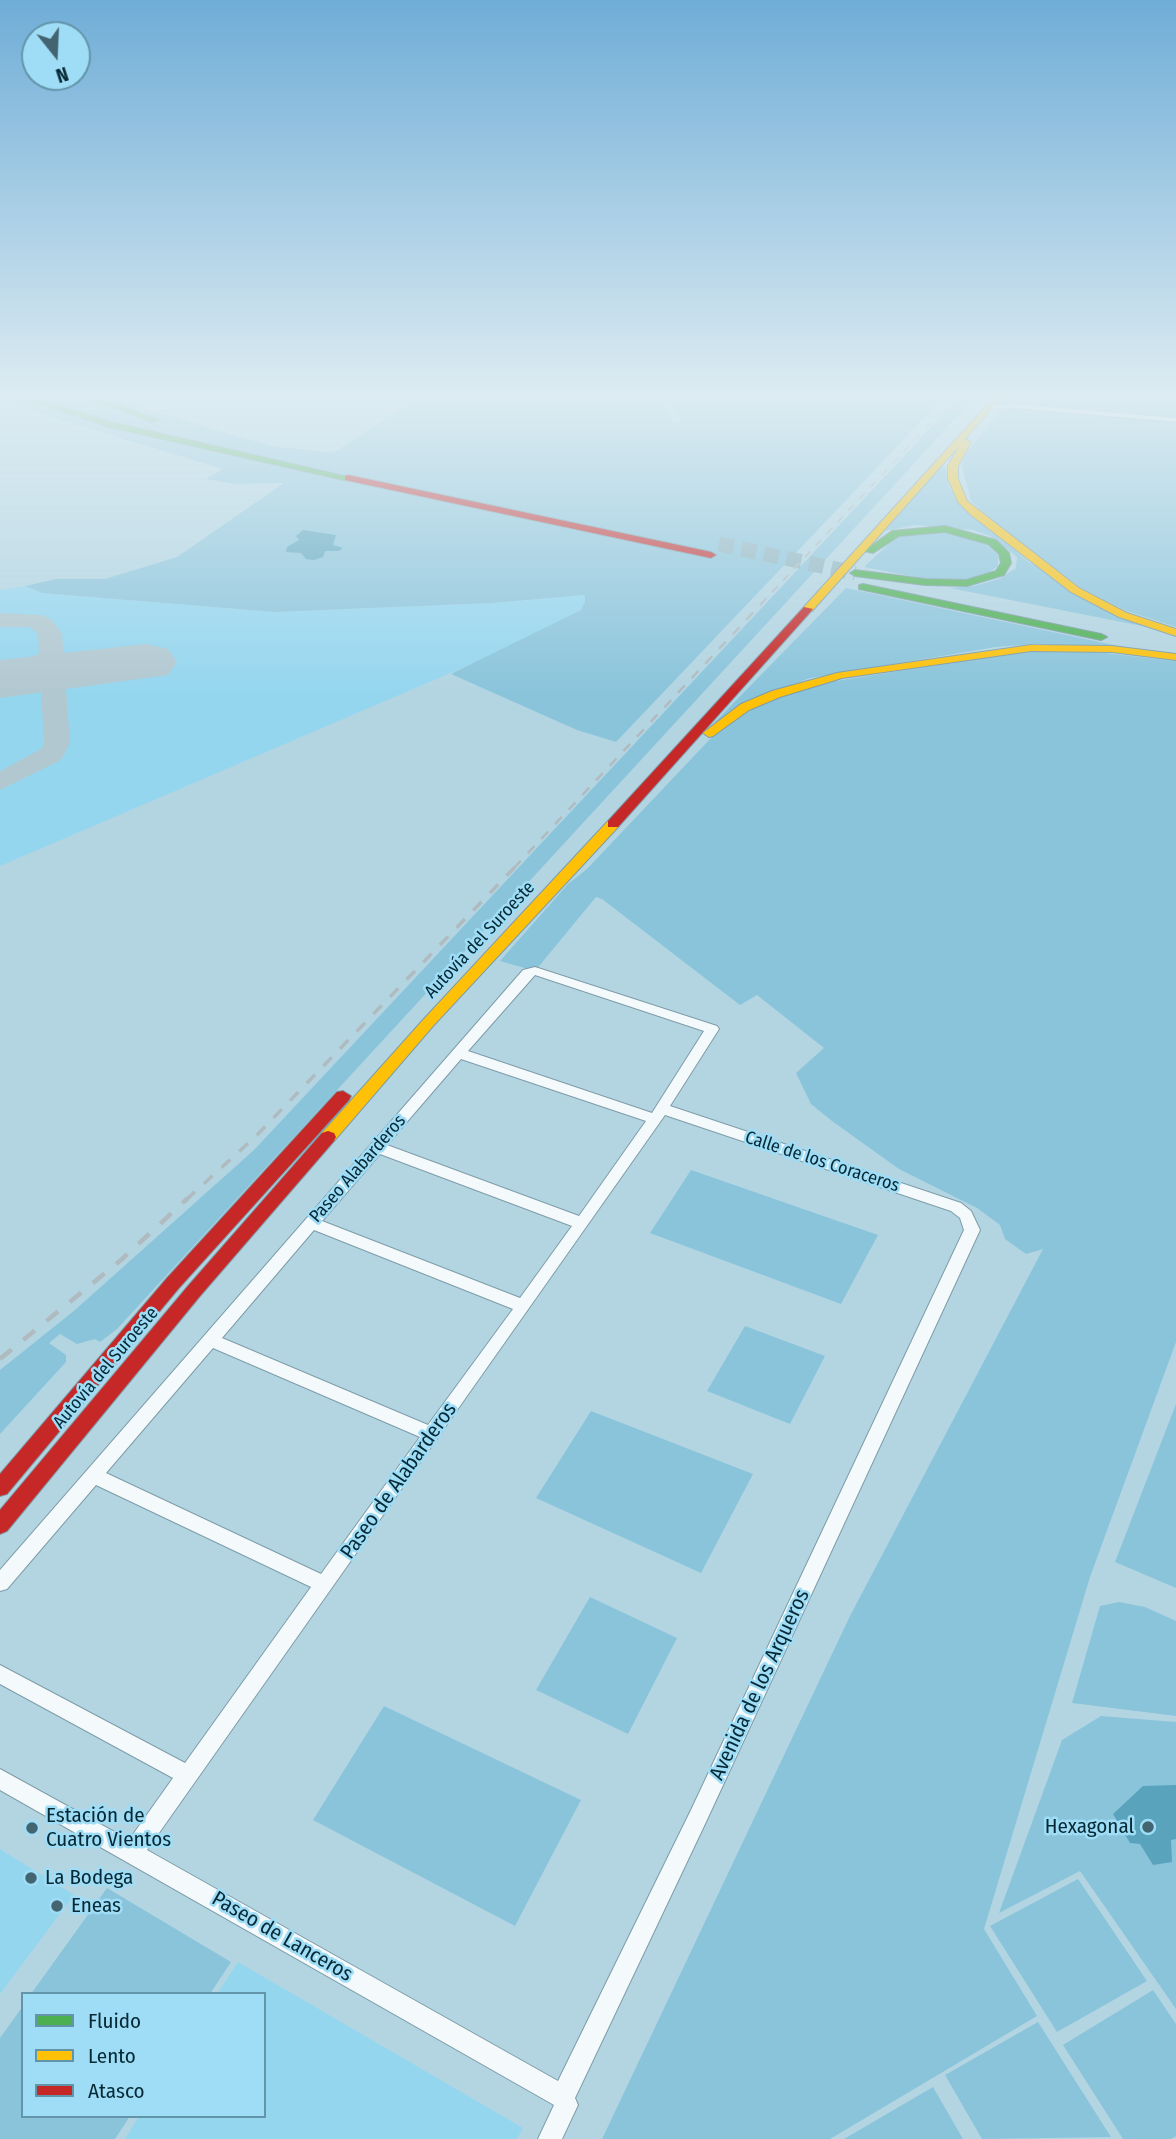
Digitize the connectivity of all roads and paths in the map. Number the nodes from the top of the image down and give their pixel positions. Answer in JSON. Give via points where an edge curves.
{"nodes":[{"id":1,"x":428,"y":494,"type":"edge"},
{"id":2,"x":462,"y":494,"type":"edge"},
{"id":3,"x":905,"y":494,"type":"edge"},
{"id":4,"x":909,"y":494,"type":"edge"},
{"id":5,"x":959,"y":494,"type":"edge"},
{"id":6,"x":850,"y":578,"type":"junction"},
{"id":7,"x":1176,"y":633,"type":"edge"},
{"id":8,"x":1176,"y":639,"type":"edge"},
{"id":9,"x":777,"y":642,"type":"junction"},
{"id":10,"x":1176,"y":655,"type":"edge"},
{"id":11,"x":682,"y":750,"type":"junction"},
{"id":12,"x":458,"y":1053,"type":"junction"},
{"id":13,"x":658,"y":1113,"type":"junction"},
{"id":14,"x":377,"y":1147,"type":"junction"},
{"id":15,"x":312,"y":1223,"type":"junction"},
{"id":16,"x":581,"y":1223,"type":"junction"},
{"id":17,"x":972,"y":1230,"type":"joint"},
{"id":18,"x":523,"y":1306,"type":"junction"},
{"id":19,"x":127,"y":1337,"type":"junction"},
{"id":20,"x":211,"y":1340,"type":"junction"},
{"id":21,"x":431,"y":1434,"type":"junction"},
{"id":22,"x":0,"y":1468,"type":"edge"},
{"id":23,"x":94,"y":1476,"type":"junction"},
{"id":24,"x":0,"y":1488,"type":"edge"},
{"id":25,"x":0,"y":1525,"type":"edge"},
{"id":26,"x":0,"y":1583,"type":"edge"},
{"id":27,"x":325,"y":1585,"type":"junction"},
{"id":28,"x":0,"y":1674,"type":"edge"},
{"id":29,"x":187,"y":1775,"type":"junction"},
{"id":30,"x":0,"y":1779,"type":"edge"},
{"id":31,"x":133,"y":1852,"type":"junction"},
{"id":32,"x":564,"y":2097,"type":"junction"},
{"id":33,"x":550,"y":2139,"type":"edge"}],
"edges":[{"from":1,"to":2,"type":"highway","via":[[715,550]]},
{"from":3,"to":19,"type":"highway","name":"Autovía del Suroeste","via":[[391,1042]]},
{"from":4,"to":9,"type":"highway","name":"Autovía del Suroeste"},
{"from":5,"to":7,"type":"highway","via":[[963,502],[1075,590],[1124,615]]},
{"from":6,"to":8,"type":"highway"},
{"from":6,"to":9,"type":"highway","via":[[967,583],[1000,573],[1006,563],[999,547],[972,534],[930,528],[896,533],[875,545],[786,639]]},
{"from":6,"to":10,"type":"highway"},
{"from":9,"to":11,"type":"highway","name":"Autovía del Suroeste"},
{"from":10,"to":11,"type":"highway","via":[[1031,648],[841,675],[745,707]]},
{"from":11,"to":25,"type":"highway","name":"Autovía del Suroeste","via":[[428,1023],[194,1291]]},
{"from":12,"to":13,"type":"street","name":"Calle de los Coraceros"},
{"from":12,"to":13,"type":"street","name":"Paseo Alabarderos","via":[[528,973],[535,971],[712,1029]]},
{"from":12,"to":14,"type":"street","name":"Paseo Alabarderos"},
{"from":13,"to":16,"type":"street","name":"Paseo de Alabarderos"},
{"from":13,"to":17,"type":"street","name":"Calle de los Coraceros","via":[[956,1207],[966,1215]]},
{"from":14,"to":15,"type":"street","name":"Paseo Alabarderos"},
{"from":14,"to":16,"type":"street"},
{"from":15,"to":18,"type":"street"},
{"from":15,"to":20,"type":"street","name":"Paseo Alabarderos"},
{"from":16,"to":18,"type":"street","name":"Paseo de Alabarderos"},
{"from":17,"to":32,"type":"street","name":"Avenida de los Arqueros"},
{"from":18,"to":21,"type":"street","name":"Paseo de Alabarderos"},
{"from":19,"to":22,"type":"street","via":[[98,1359]]},
{"from":19,"to":24,"type":"highway","name":"Autovía del Suroeste"},
{"from":20,"to":21,"type":"street"},
{"from":20,"to":23,"type":"street","name":"Paseo Alabarderos"},
{"from":21,"to":27,"type":"street","name":"Paseo de Alabarderos"},
{"from":23,"to":26,"type":"street","name":"Paseo Alabarderos"},
{"from":23,"to":27,"type":"street"},
{"from":27,"to":29,"type":"street","name":"Paseo de Alabarderos"},
{"from":28,"to":29,"type":"street"},
{"from":29,"to":31,"type":"street","name":"Paseo de Alabarderos"},
{"from":30,"to":31,"type":"street","name":"Paseo de Lanceros"},
{"from":31,"to":32,"type":"street","name":"Paseo de Lanceros"},
{"from":32,"to":33,"type":"street","name":"Avenida de los Arqueros","via":[[566,2105]]}]}
